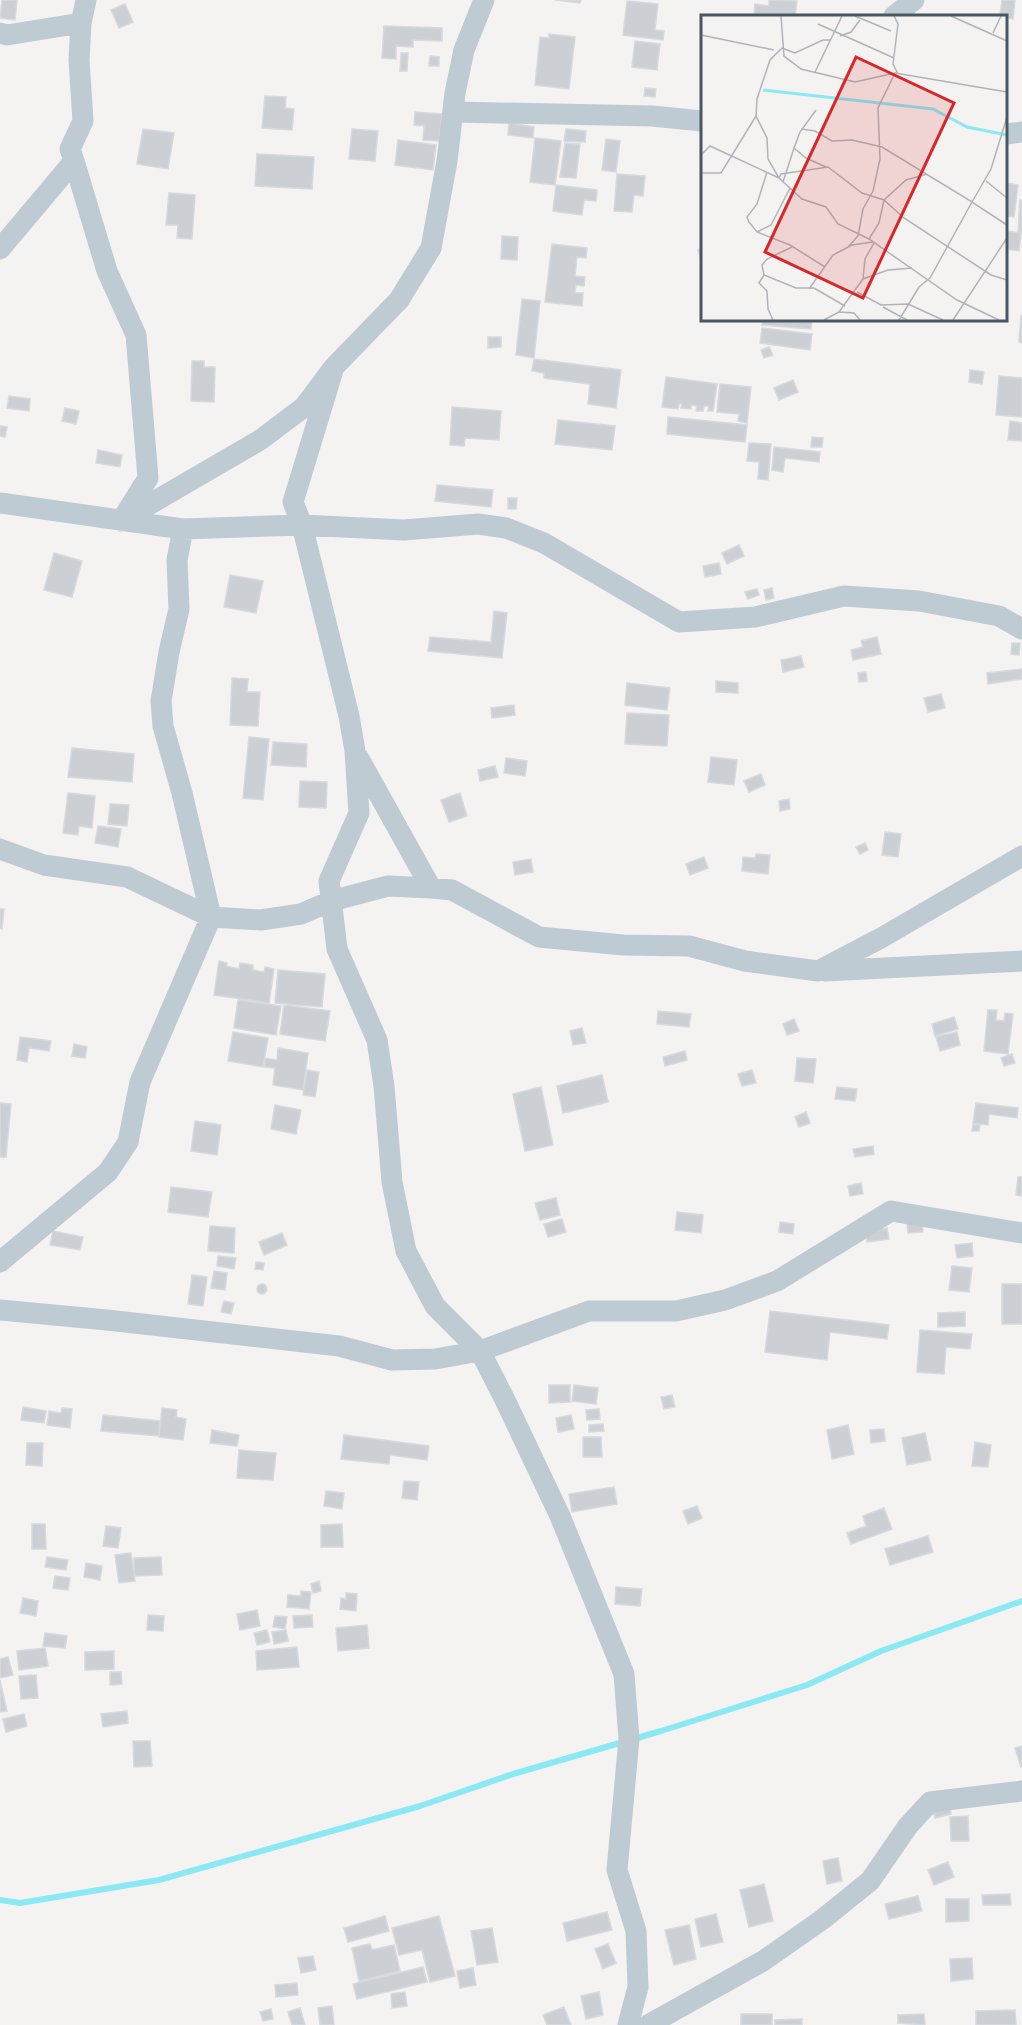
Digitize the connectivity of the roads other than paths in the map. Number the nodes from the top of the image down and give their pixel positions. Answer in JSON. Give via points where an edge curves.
{"nodes":[{"id":1,"x":86,"y":0,"type":"edge"},
{"id":2,"x":484,"y":0,"type":"edge"},
{"id":3,"x":914,"y":0,"type":"edge"},
{"id":4,"x":895,"y":15,"type":"edge"},
{"id":5,"x":81,"y":23,"type":"junction"},
{"id":6,"x":0,"y":33,"type":"edge"},
{"id":7,"x":454,"y":112,"type":"junction"},
{"id":8,"x":701,"y":122,"type":"edge"},
{"id":9,"x":1022,"y":132,"type":"edge"},
{"id":10,"x":1007,"y":134,"type":"edge"},
{"id":11,"x":74,"y":161,"type":"junction"},
{"id":12,"x":0,"y":249,"type":"edge"},
{"id":13,"x":334,"y":367,"type":"junction"},
{"id":14,"x":0,"y":503,"type":"edge"},
{"id":15,"x":121,"y":521,"type":"junction"},
{"id":16,"x":302,"y":525,"type":"junction"},
{"id":17,"x":183,"y":529,"type":"junction"},
{"id":18,"x":1022,"y":629,"type":"edge"},
{"id":19,"x":355,"y":751,"type":"junction"},
{"id":20,"x":0,"y":849,"type":"edge"},
{"id":21,"x":1022,"y":856,"type":"edge"},
{"id":22,"x":431,"y":888,"type":"junction"},
{"id":23,"x":331,"y":901,"type":"junction"},
{"id":24,"x":211,"y":917,"type":"junction"},
{"id":25,"x":1022,"y":962,"type":"edge"},
{"id":26,"x":818,"y":971,"type":"junction"},
{"id":27,"x":1022,"y":1233,"type":"edge"},
{"id":28,"x":0,"y":1262,"type":"edge"},
{"id":29,"x":0,"y":1310,"type":"edge"},
{"id":30,"x":480,"y":1351,"type":"junction"},
{"id":31,"x":1022,"y":1791,"type":"edge"},
{"id":32,"x":628,"y":2025,"type":"edge"},
{"id":33,"x":648,"y":2025,"type":"edge"}],
"edges":[{"from":1,"to":5,"type":"street"},
{"from":2,"to":7,"type":"street","via":[[464,50]]},
{"from":3,"to":4,"type":"street"},
{"from":5,"to":6,"type":"street"},
{"from":5,"to":11,"type":"street","via":[[82,121],[70,149]]},
{"from":7,"to":8,"type":"street","via":[[652,116]]},
{"from":7,"to":13,"type":"street","via":[[431,248],[399,300]]},
{"from":9,"to":10,"type":"street"},
{"from":11,"to":12,"type":"street"},
{"from":11,"to":15,"type":"street","via":[[107,270],[136,336],[148,478]]},
{"from":13,"to":15,"type":"street","via":[[304,407],[260,441]]},
{"from":13,"to":16,"type":"street","via":[[293,502]]},
{"from":14,"to":15,"type":"street"},
{"from":15,"to":17,"type":"street"},
{"from":16,"to":17,"type":"street"},
{"from":16,"to":18,"type":"street","via":[[404,530],[478,524],[506,528],[544,543],[679,622],[755,617],[844,596],[919,601],[999,616]]},
{"from":16,"to":19,"type":"street"},
{"from":17,"to":24,"type":"street","via":[[177,560],[179,609],[161,701],[163,726]]},
{"from":19,"to":22,"type":"street"},
{"from":19,"to":23,"type":"street","via":[[359,813],[329,880]]},
{"from":20,"to":24,"type":"street","via":[[44,865],[127,877]]},
{"from":21,"to":26,"type":"street","via":[[881,939]]},
{"from":22,"to":23,"type":"street","via":[[388,886]]},
{"from":22,"to":26,"type":"street","via":[[452,890],[539,938],[689,946],[745,961]]},
{"from":23,"to":24,"type":"street","via":[[301,914],[261,920]]},
{"from":23,"to":30,"type":"street","via":[[337,949],[377,1040],[392,1182],[406,1251],[435,1306]]},
{"from":24,"to":28,"type":"street","via":[[140,1082],[128,1142],[108,1172]]},
{"from":25,"to":26,"type":"street"},
{"from":27,"to":30,"type":"street","via":[[891,1211],[777,1281],[725,1300],[676,1311],[589,1311]]},
{"from":29,"to":30,"type":"street","via":[[339,1346],[392,1360],[435,1359]]},
{"from":30,"to":32,"type":"street","via":[[560,1516],[624,1674],[629,1739],[617,1870],[636,1931],[638,1987]]},
{"from":31,"to":33,"type":"street","via":[[930,1802],[908,1826],[870,1881],[823,1919],[763,1960]]}]}
